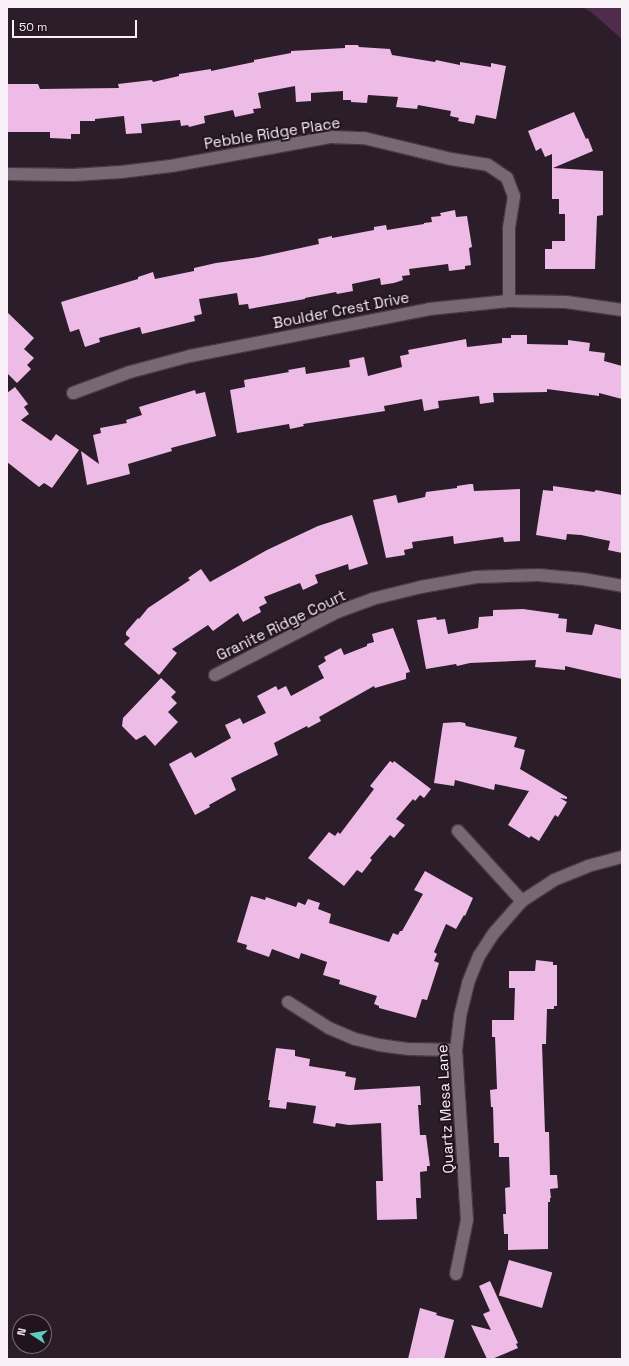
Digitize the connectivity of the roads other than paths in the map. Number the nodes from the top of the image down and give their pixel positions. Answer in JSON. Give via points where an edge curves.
{"nodes":[{"id":1,"x":7,"y":174,"type":"edge"},
{"id":2,"x":509,"y":301,"type":"junction"},
{"id":3,"x":622,"y":310,"type":"edge"},
{"id":4,"x":73,"y":393,"type":"dead end"},
{"id":5,"x":622,"y":586,"type":"edge"},
{"id":6,"x":215,"y":675,"type":"dead end"},
{"id":7,"x":458,"y":831,"type":"dead end"},
{"id":8,"x":622,"y":857,"type":"edge"},
{"id":9,"x":522,"y":901,"type":"junction"},
{"id":10,"x":288,"y":1002,"type":"dead end"},
{"id":11,"x":456,"y":1050,"type":"junction"},
{"id":12,"x":456,"y":1274,"type":"dead end"}],
"edges":[{"from":1,"to":2,"type":"street","name":"Pebble Ridge Place","via":[[73,175],[121,172],[171,166],[331,137],[364,138],[451,159],[488,165],[507,178],[514,196],[510,229]]},
{"from":2,"to":3,"type":"street","name":"Boulder Crest Drive","via":[[566,302]]},
{"from":2,"to":4,"type":"street","name":"Boulder Crest Drive","via":[[429,309],[190,356],[130,372]]},
{"from":5,"to":6,"type":"street","name":"Granite Ridge Court","via":[[538,575],[476,577],[421,587],[372,599],[337,612]]},
{"from":7,"to":9,"type":"street"},
{"from":8,"to":9,"type":"street","name":"Quartz Mesa Lane","via":[[588,866],[554,880]]},
{"from":9,"to":11,"type":"street","name":"Quartz Mesa Lane","via":[[494,933],[479,956],[468,983],[460,1016]]},
{"from":10,"to":11,"type":"street","via":[[329,1028],[356,1039],[409,1049]]},
{"from":11,"to":12,"type":"street","name":"Quartz Mesa Lane","via":[[467,1220]]}]}
